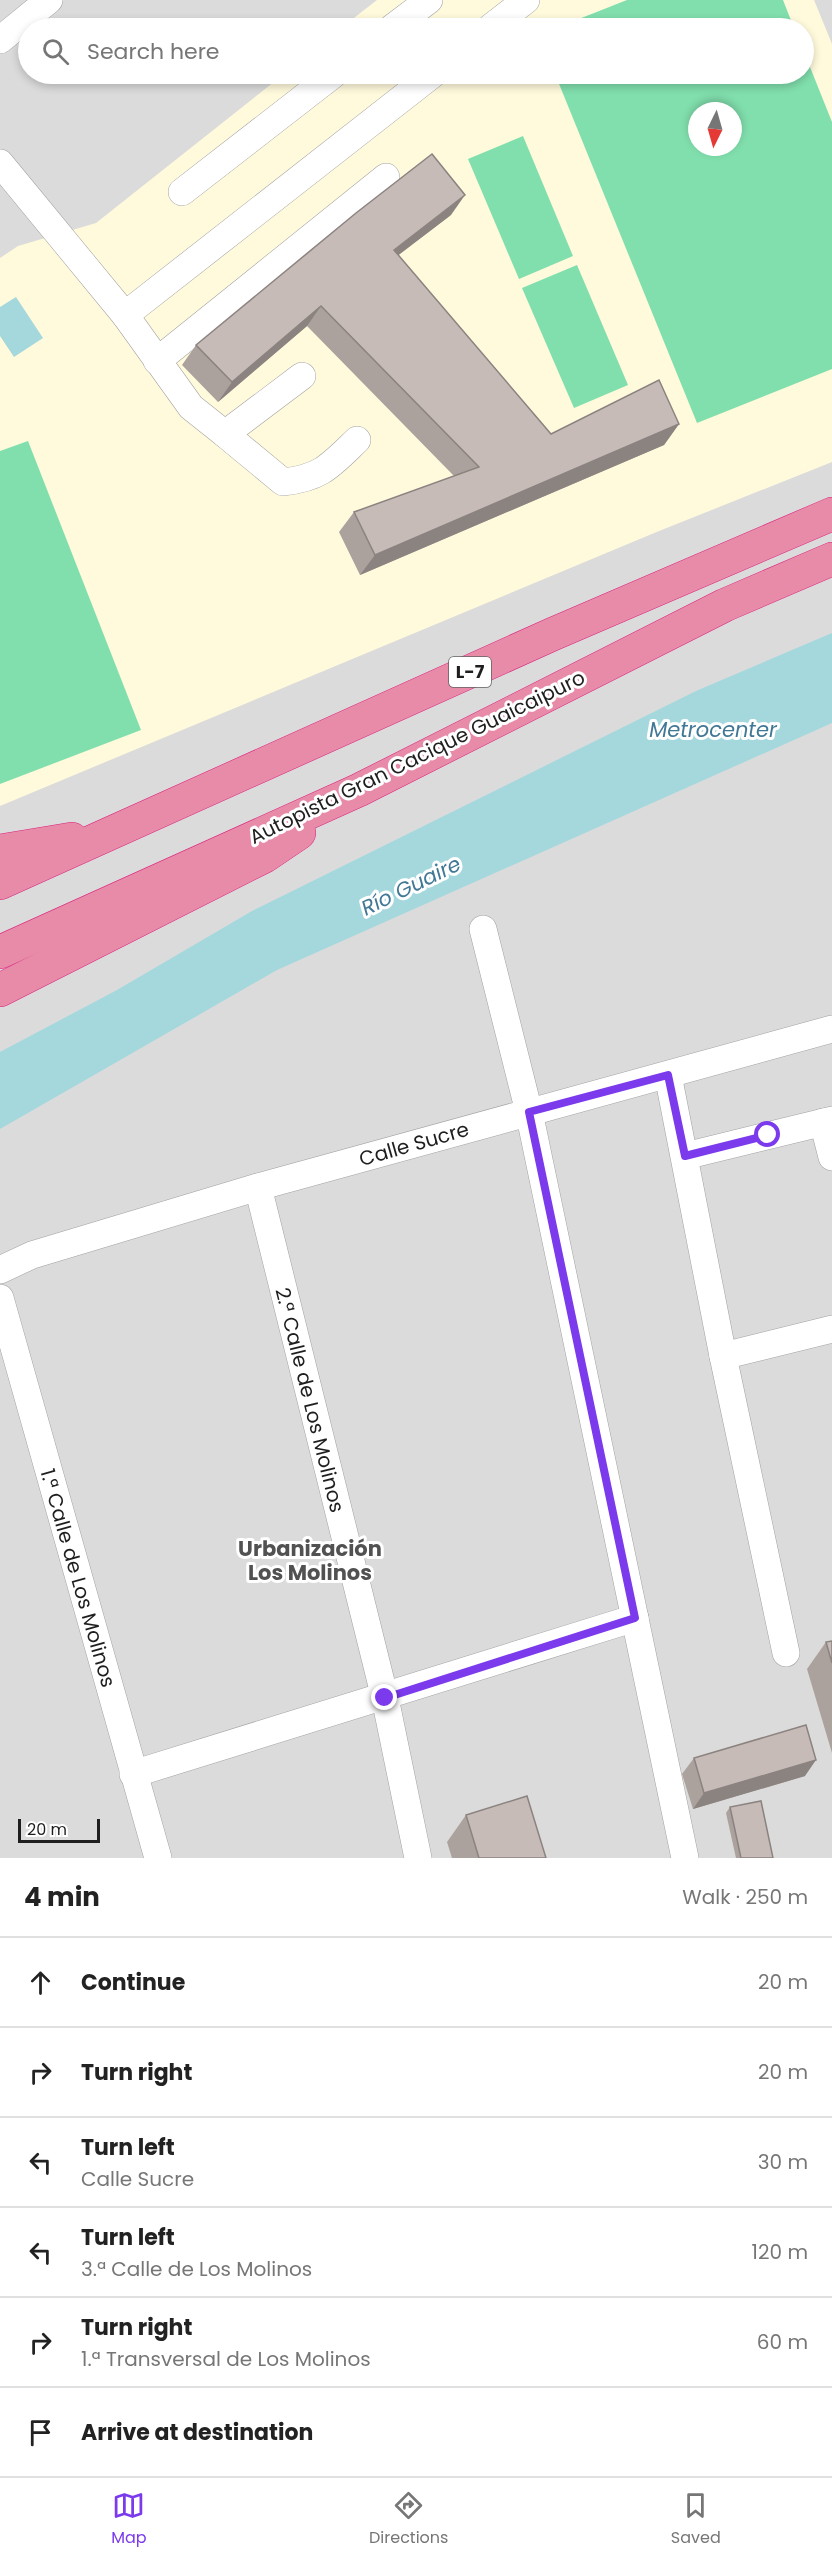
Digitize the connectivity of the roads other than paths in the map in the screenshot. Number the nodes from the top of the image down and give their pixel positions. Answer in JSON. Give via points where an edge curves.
{"nodes":[{"id":1,"x":49,"y":0,"type":"edge"},
{"id":2,"x":429,"y":0,"type":"edge"},
{"id":3,"x":526,"y":0,"type":"edge"},
{"id":4,"x":26,"y":18,"type":"edge"},
{"id":5,"x":405,"y":18,"type":"edge"},
{"id":6,"x":503,"y":18,"type":"edge"},
{"id":7,"x":18,"y":25,"type":"edge"},
{"id":8,"x":0,"y":39,"type":"edge"},
{"id":9,"x":321,"y":84,"type":"edge"},
{"id":10,"x":420,"y":84,"type":"edge"},
{"id":11,"x":0,"y":163,"type":"edge"},
{"id":12,"x":386,"y":177,"type":"dead end"},
{"id":13,"x":182,"y":192,"type":"dead end"},
{"id":14,"x":125,"y":315,"type":"junction"},
{"id":15,"x":157,"y":361,"type":"junction"},
{"id":16,"x":302,"y":376,"type":"dead end"},
{"id":17,"x":225,"y":434,"type":"junction"},
{"id":18,"x":357,"y":440,"type":"dead end"},
{"id":19,"x":832,"y":514,"type":"edge"},
{"id":20,"x":832,"y":559,"type":"edge"},
{"id":21,"x":359,"y":790,"type":"junction"},
{"id":22,"x":109,"y":833,"type":"junction"},
{"id":23,"x":0,"y":851,"type":"edge"},
{"id":24,"x":0,"y":883,"type":"edge"},
{"id":25,"x":483,"y":929,"type":"dead end"},
{"id":26,"x":0,"y":952,"type":"edge"},
{"id":27,"x":0,"y":990,"type":"edge"},
{"id":28,"x":832,"y":1029,"type":"edge"},
{"id":29,"x":668,"y":1075,"type":"junction"},
{"id":30,"x":529,"y":1112,"type":"junction"},
{"id":31,"x":827,"y":1121,"type":"edge"},
{"id":32,"x":685,"y":1156,"type":"junction"},
{"id":33,"x":832,"y":1157,"type":"edge"},
{"id":34,"x":258,"y":1187,"type":"junction"},
{"id":35,"x":0,"y":1270,"type":"edge"},
{"id":36,"x":0,"y":1298,"type":"edge"},
{"id":37,"x":832,"y":1329,"type":"edge"},
{"id":38,"x":723,"y":1356,"type":"junction"},
{"id":39,"x":635,"y":1618,"type":"junction"},
{"id":40,"x":786,"y":1653,"type":"dead end"},
{"id":41,"x":385,"y":1698,"type":"junction"},
{"id":42,"x":133,"y":1774,"type":"junction"},
{"id":43,"x":158,"y":1858,"type":"edge"},
{"id":44,"x":418,"y":1858,"type":"edge"},
{"id":45,"x":685,"y":1858,"type":"edge"}],
"edges":[{"from":1,"to":4,"type":"street"},
{"from":2,"to":5,"type":"street"},
{"from":3,"to":6,"type":"street"},
{"from":7,"to":8,"type":"street"},
{"from":9,"to":13,"type":"street"},
{"from":10,"to":14,"type":"street"},
{"from":11,"to":14,"type":"street"},
{"from":12,"to":15,"type":"street"},
{"from":14,"to":15,"type":"street"},
{"from":15,"to":17,"type":"street","via":[[191,407]]},
{"from":16,"to":17,"type":"street"},
{"from":17,"to":18,"type":"street","via":[[283,482],[306,479],[328,468]]},
{"from":19,"to":22,"type":"highway","number":"L-7"},
{"from":20,"to":21,"type":"highway","name":"Autopista Gran Cacique Guaicaipuro","via":[[725,605]]},
{"from":21,"to":26,"type":"highway","name":"Autopista Gran Cacique Guaicaipuro"},
{"from":21,"to":27,"type":"highway","via":[[266,856]]},
{"from":22,"to":23,"type":"highway"},
{"from":22,"to":24,"type":"highway","number":"L-7"},
{"from":25,"to":30,"type":"street"},
{"from":28,"to":29,"type":"street","name":"Calle Sucre"},
{"from":29,"to":30,"type":"street","name":"Calle Sucre"},
{"from":29,"to":32,"type":"street"},
{"from":30,"to":34,"type":"street","name":"Calle Sucre"},
{"from":30,"to":39,"type":"street"},
{"from":31,"to":32,"type":"street"},
{"from":31,"to":33,"type":"street"},
{"from":32,"to":38,"type":"street"},
{"from":34,"to":35,"type":"street","name":"Calle Sucre","via":[[32,1255]]},
{"from":34,"to":41,"type":"street","name":"2.ª Calle de Los Molinos"},
{"from":36,"to":42,"type":"street","name":"1.ª Calle de Los Molinos"},
{"from":37,"to":38,"type":"street"},
{"from":38,"to":40,"type":"street"},
{"from":39,"to":41,"type":"street"},
{"from":39,"to":45,"type":"street"},
{"from":41,"to":42,"type":"street"},
{"from":41,"to":44,"type":"street","name":"2.ª Calle de Los Molinos"},
{"from":42,"to":43,"type":"street","name":"1.ª Calle de Los Molinos"}]}
